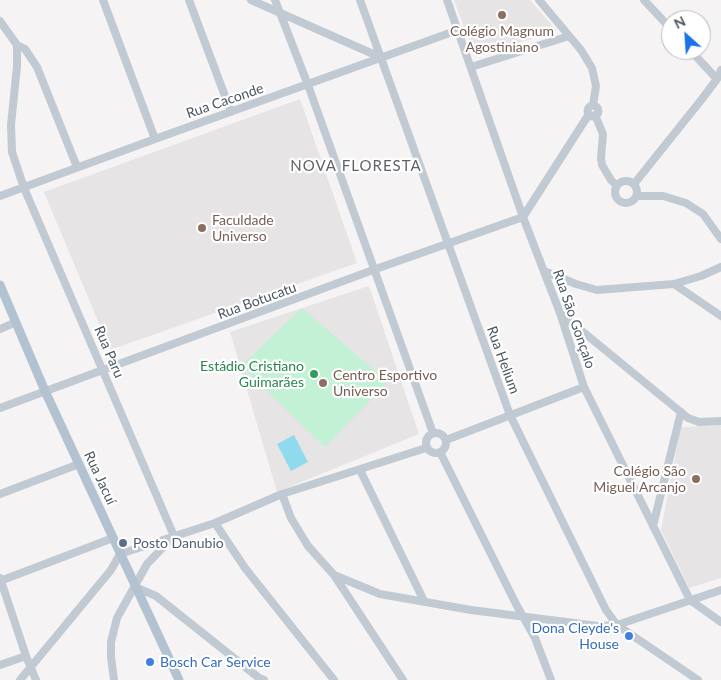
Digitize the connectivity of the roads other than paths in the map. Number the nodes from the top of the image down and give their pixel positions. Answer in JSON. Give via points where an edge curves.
{"nodes":[{"id":1,"x":103,"y":0,"type":"edge"},
{"id":2,"x":189,"y":0,"type":"edge"},
{"id":3,"x":252,"y":0,"type":"edge"},
{"id":4,"x":275,"y":0,"type":"edge"},
{"id":5,"x":360,"y":0,"type":"edge"},
{"id":6,"x":447,"y":0,"type":"edge"},
{"id":7,"x":539,"y":0,"type":"edge"},
{"id":8,"x":644,"y":0,"type":"edge"},
{"id":9,"x":279,"y":12,"type":"junction"},
{"id":10,"x":661,"y":18,"type":"edge"},
{"id":11,"x":0,"y":21,"type":"edge"},
{"id":12,"x":458,"y":30,"type":"junction"},
{"id":13,"x":570,"y":36,"type":"junction"},
{"id":14,"x":18,"y":45,"type":"junction"},
{"id":15,"x":380,"y":57,"type":"junction"},
{"id":16,"x":699,"y":60,"type":"edge"},
{"id":17,"x":471,"y":67,"type":"junction"},
{"id":18,"x":721,"y":70,"type":"edge"},
{"id":19,"x":717,"y":79,"type":"junction"},
{"id":20,"x":308,"y":85,"type":"junction"},
{"id":21,"x":231,"y":112,"type":"junction"},
{"id":22,"x":592,"y":115,"type":"junction"},
{"id":23,"x":155,"y":139,"type":"junction"},
{"id":24,"x":77,"y":167,"type":"junction"},
{"id":25,"x":634,"y":184,"type":"junction"},
{"id":26,"x":617,"y":186,"type":"junction"},
{"id":27,"x":24,"y":188,"type":"junction"},
{"id":28,"x":0,"y":196,"type":"edge"},
{"id":29,"x":637,"y":196,"type":"junction"},
{"id":30,"x":523,"y":217,"type":"junction"},
{"id":31,"x":721,"y":240,"type":"edge"},
{"id":32,"x":448,"y":244,"type":"junction"},
{"id":33,"x":721,"y":267,"type":"edge"},
{"id":34,"x":373,"y":270,"type":"junction"},
{"id":35,"x":544,"y":270,"type":"junction"},
{"id":36,"x":674,"y":284,"type":"junction"},
{"id":37,"x":0,"y":285,"type":"edge"},
{"id":38,"x":560,"y":313,"type":"junction"},
{"id":39,"x":721,"y":316,"type":"edge"},
{"id":40,"x":16,"y":322,"type":"junction"},
{"id":41,"x":0,"y":330,"type":"edge"},
{"id":42,"x":103,"y":371,"type":"junction"},
{"id":43,"x":584,"y":387,"type":"junction"},
{"id":44,"x":45,"y":391,"type":"junction"},
{"id":45,"x":0,"y":408,"type":"edge"},
{"id":46,"x":681,"y":412,"type":"junction"},
{"id":47,"x":510,"y":415,"type":"junction"},
{"id":48,"x":721,"y":421,"type":"edge"},
{"id":49,"x":433,"y":433,"type":"junction"},
{"id":50,"x":446,"y":440,"type":"junction"},
{"id":51,"x":426,"y":448,"type":"junction"},
{"id":52,"x":440,"y":452,"type":"junction"},
{"id":53,"x":79,"y":464,"type":"junction"},
{"id":54,"x":360,"y":470,"type":"junction"},
{"id":55,"x":0,"y":494,"type":"edge"},
{"id":56,"x":282,"y":494,"type":"junction"},
{"id":57,"x":215,"y":524,"type":"junction"},
{"id":58,"x":653,"y":526,"type":"junction"},
{"id":59,"x":174,"y":536,"type":"junction"},
{"id":60,"x":113,"y":538,"type":"junction"},
{"id":61,"x":120,"y":554,"type":"junction"},
{"id":62,"x":334,"y":575,"type":"junction"},
{"id":63,"x":0,"y":580,"type":"edge"},
{"id":64,"x":135,"y":587,"type":"junction"},
{"id":65,"x":721,"y":590,"type":"edge"},
{"id":66,"x":690,"y":600,"type":"junction"},
{"id":67,"x":424,"y":601,"type":"junction"},
{"id":68,"x":523,"y":616,"type":"junction"},
{"id":69,"x":721,"y":622,"type":"edge"},
{"id":70,"x":617,"y":625,"type":"junction"},
{"id":71,"x":26,"y":656,"type":"junction"},
{"id":72,"x":0,"y":665,"type":"edge"},
{"id":73,"x":30,"y":667,"type":"junction"},
{"id":74,"x":20,"y":680,"type":"edge"},
{"id":75,"x":36,"y":680,"type":"edge"},
{"id":76,"x":114,"y":680,"type":"edge"},
{"id":77,"x":179,"y":680,"type":"edge"},
{"id":78,"x":264,"y":680,"type":"edge"},
{"id":79,"x":334,"y":680,"type":"edge"},
{"id":80,"x":403,"y":680,"type":"edge"},
{"id":81,"x":551,"y":680,"type":"edge"},
{"id":82,"x":698,"y":680,"type":"edge"}],
"edges":[{"from":1,"to":23,"type":"street"},
{"from":2,"to":21,"type":"street"},
{"from":3,"to":9,"type":"street"},
{"from":4,"to":9,"type":"street"},
{"from":5,"to":15,"type":"street","name":"Rua Helium"},
{"from":6,"to":12,"type":"street","name":"Rua São Gonçalo"},
{"from":7,"to":13,"type":"street"},
{"from":8,"to":10,"type":"street"},
{"from":9,"to":15,"type":"street"},
{"from":9,"to":20,"type":"street"},
{"from":11,"to":14,"type":"street"},
{"from":12,"to":15,"type":"street","name":"Rua Caconde"},
{"from":12,"to":17,"type":"street","name":"Rua São Gonçalo"},
{"from":13,"to":17,"type":"street"},
{"from":13,"to":22,"type":"street","via":[[592,68],[596,86],[593,105],[598,110]]},
{"from":14,"to":24,"type":"street","via":[[26,50],[37,66]]},
{"from":14,"to":27,"type":"street","name":"Rua Paru","via":[[10,125],[12,152]]},
{"from":15,"to":20,"type":"street","name":"Rua Caconde"},
{"from":15,"to":32,"type":"street","name":"Rua Helium"},
{"from":16,"to":19,"type":"street"},
{"from":17,"to":30,"type":"street","name":"Rua São Gonçalo"},
{"from":18,"to":19,"type":"street"},
{"from":19,"to":25,"type":"street"},
{"from":20,"to":21,"type":"street","name":"Rua Caconde"},
{"from":20,"to":34,"type":"street"},
{"from":21,"to":23,"type":"street","name":"Rua Caconde"},
{"from":22,"to":26,"type":"street","via":[[602,134],[602,165]]},
{"from":22,"to":30,"type":"street"},
{"from":23,"to":24,"type":"street","name":"Rua Caconde"},
{"from":24,"to":27,"type":"street","name":"Rua Caconde"},
{"from":25,"to":26,"type":"street","via":[[624,182]]},
{"from":25,"to":29,"type":"street"},
{"from":26,"to":29,"type":"street","via":[[615,192],[620,201],[630,203]]},
{"from":27,"to":28,"type":"street","name":"Rua Caconde"},
{"from":27,"to":42,"type":"street","name":"Rua Paru"},
{"from":29,"to":31,"type":"street","via":[[663,196],[686,203],[703,214]]},
{"from":30,"to":32,"type":"street","name":"Rua Botucatu"},
{"from":30,"to":35,"type":"street","name":"Rua São Gonçalo"},
{"from":32,"to":34,"type":"street","name":"Rua Botucatu"},
{"from":32,"to":47,"type":"street","name":"Rua Helium"},
{"from":33,"to":36,"type":"street"},
{"from":34,"to":42,"type":"street","name":"Rua Botucatu"},
{"from":34,"to":49,"type":"street"},
{"from":35,"to":36,"type":"street","via":[[598,290]]},
{"from":35,"to":38,"type":"street","name":"Rua São Gonçalo"},
{"from":36,"to":39,"type":"street"},
{"from":37,"to":40,"type":"main road","name":"Rua Jacuí"},
{"from":38,"to":43,"type":"street","name":"Rua São Gonçalo"},
{"from":38,"to":46,"type":"street"},
{"from":40,"to":41,"type":"street"},
{"from":40,"to":44,"type":"main road","name":"Rua Jacuí"},
{"from":42,"to":44,"type":"street","name":"Rua Botucatu"},
{"from":42,"to":59,"type":"street","name":"Rua Paru"},
{"from":43,"to":47,"type":"street"},
{"from":43,"to":58,"type":"street","name":"Rua São Gonçalo"},
{"from":44,"to":45,"type":"street","name":"Rua Botucatu"},
{"from":44,"to":53,"type":"main road","name":"Rua Jacuí"},
{"from":46,"to":48,"type":"street","via":[[699,422]]},
{"from":46,"to":58,"type":"street"},
{"from":47,"to":50,"type":"street"},
{"from":47,"to":70,"type":"street","name":"Rua Helium","via":[[606,610]]},
{"from":49,"to":50,"type":"street","via":[[439,433]]},
{"from":49,"to":51,"type":"street","via":[[425,440]]},
{"from":50,"to":52,"type":"street","via":[[445,448]]},
{"from":51,"to":52,"type":"street"},
{"from":51,"to":54,"type":"street"},
{"from":52,"to":68,"type":"street"},
{"from":53,"to":55,"type":"street"},
{"from":53,"to":60,"type":"main road","name":"Rua Jacuí"},
{"from":54,"to":56,"type":"street"},
{"from":54,"to":67,"type":"street"},
{"from":56,"to":57,"type":"street"},
{"from":56,"to":62,"type":"street","via":[[291,518],[308,546]]},
{"from":57,"to":59,"type":"street"},
{"from":57,"to":79,"type":"street","via":[[245,568]]},
{"from":58,"to":66,"type":"street","name":"Rua São Gonçalo"},
{"from":59,"to":61,"type":"street"},
{"from":59,"to":64,"type":"street","via":[[147,564]]},
{"from":60,"to":61,"type":"main road","name":"Rua Jacuí"},
{"from":60,"to":63,"type":"street"},
{"from":61,"to":64,"type":"main road","name":"Rua Jacuí"},
{"from":61,"to":73,"type":"street","via":[[111,570]]},
{"from":62,"to":67,"type":"street","via":[[380,594]]},
{"from":62,"to":80,"type":"street"},
{"from":63,"to":71,"type":"street"},
{"from":64,"to":76,"type":"street","via":[[113,628],[111,657]]},
{"from":64,"to":77,"type":"main road","name":"Rua Jacuí"},
{"from":64,"to":78,"type":"street","via":[[156,596]]},
{"from":65,"to":66,"type":"street"},
{"from":66,"to":69,"type":"street","name":"Rua São Gonçalo"},
{"from":66,"to":70,"type":"street"},
{"from":67,"to":68,"type":"street"},
{"from":68,"to":70,"type":"street","via":[[598,626]]},
{"from":68,"to":81,"type":"street"},
{"from":70,"to":82,"type":"street","name":"Rua Helium"},
{"from":71,"to":72,"type":"street"},
{"from":71,"to":73,"type":"street"},
{"from":73,"to":74,"type":"street"},
{"from":73,"to":75,"type":"street"}]}
